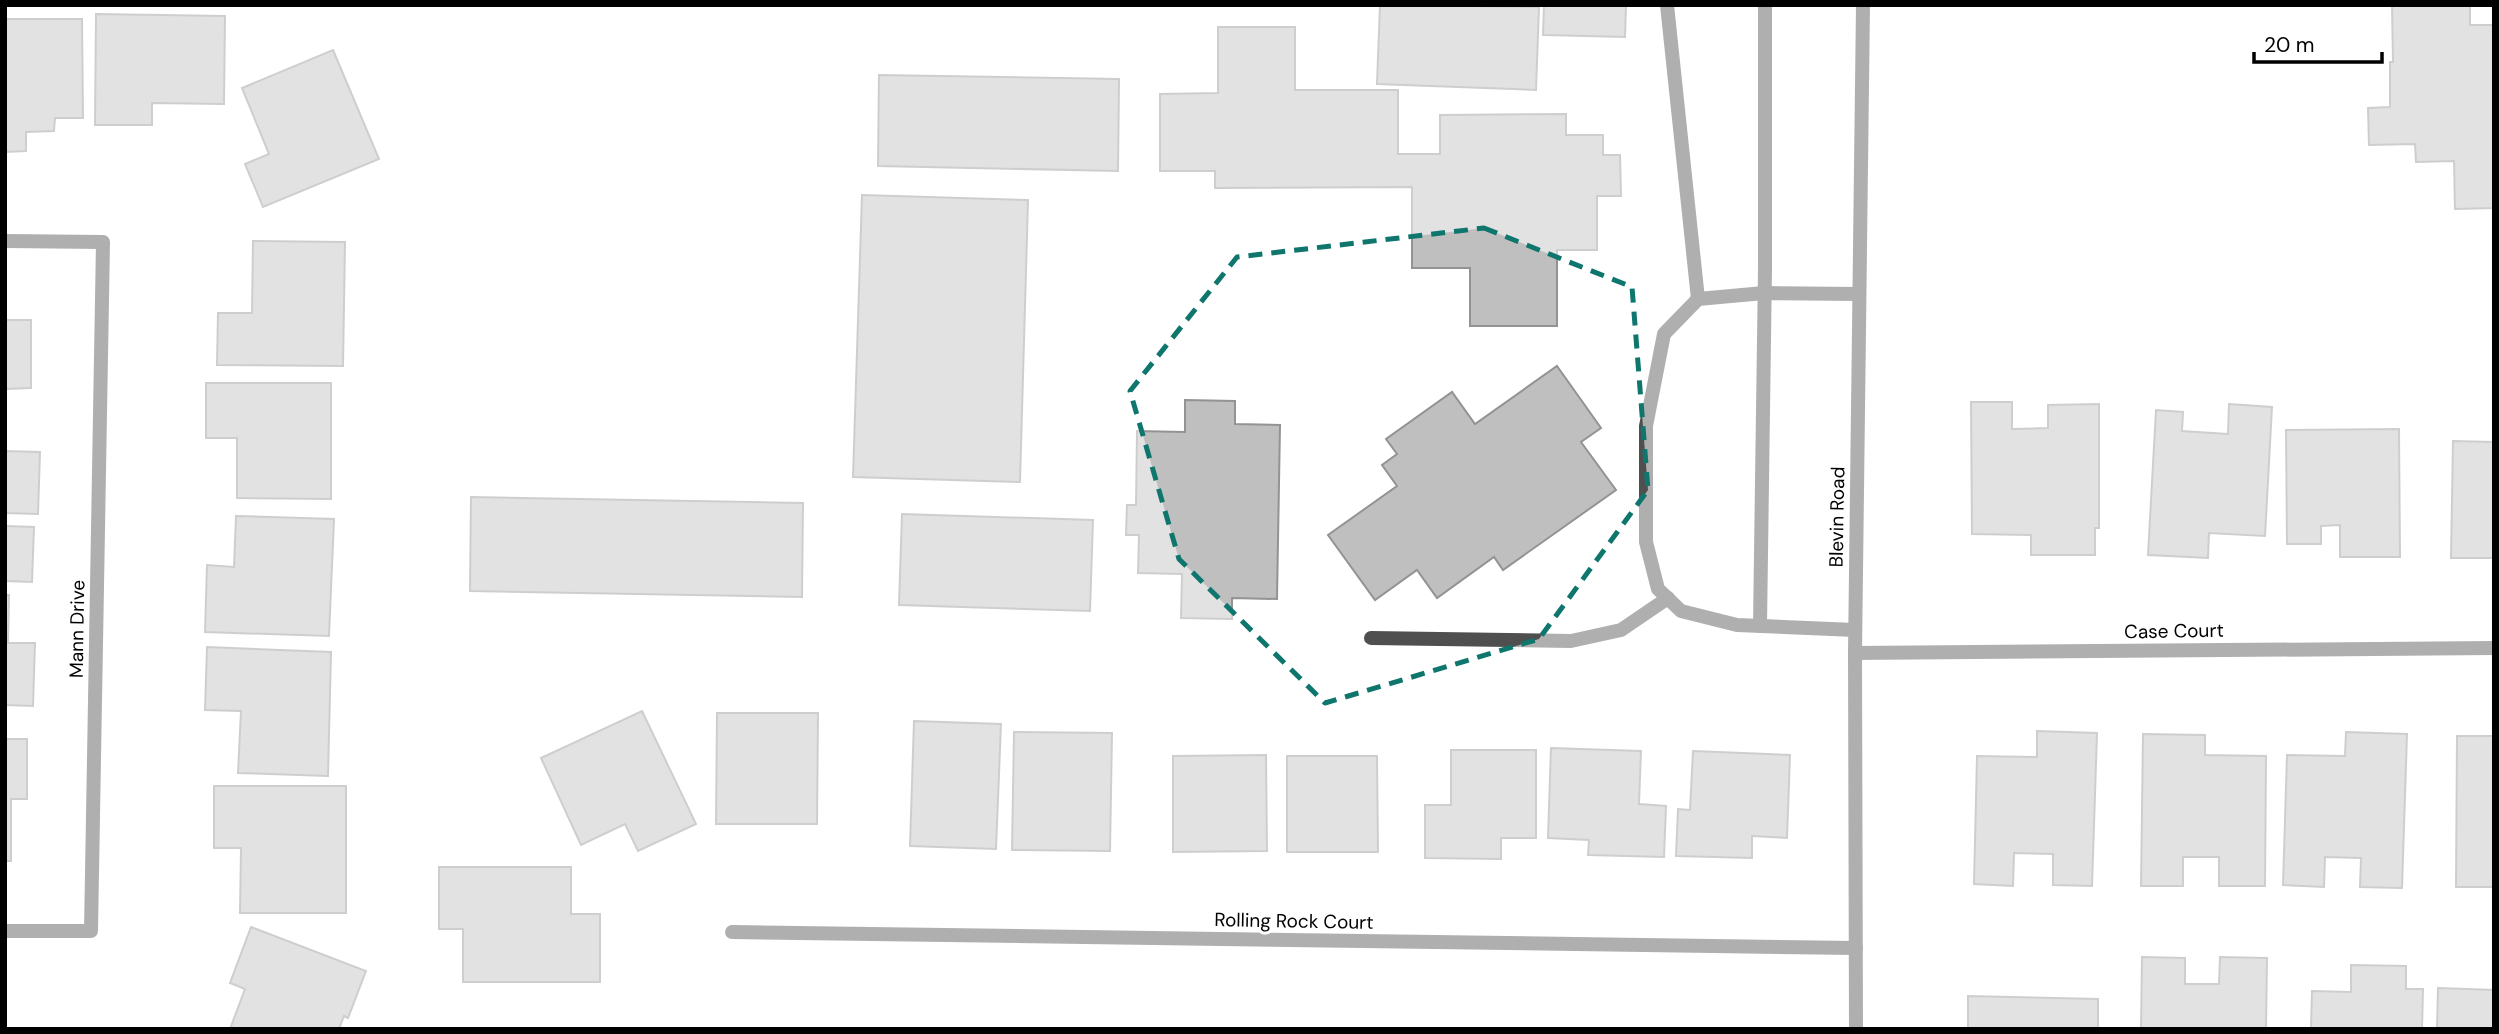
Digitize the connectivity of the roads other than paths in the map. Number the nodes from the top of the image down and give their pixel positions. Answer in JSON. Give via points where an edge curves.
{"nodes":[{"id":1,"x":1667,"y":5,"type":"edge"},
{"id":2,"x":1765,"y":5,"type":"edge"},
{"id":3,"x":1863,"y":5,"type":"edge"},
{"id":4,"x":5,"y":241,"type":"edge"},
{"id":5,"x":1764,"y":293,"type":"junction"},
{"id":6,"x":1859,"y":294,"type":"junction"},
{"id":7,"x":1698,"y":299,"type":"junction"},
{"id":8,"x":1668,"y":598,"type":"junction"},
{"id":9,"x":1760,"y":626,"type":"junction"},
{"id":10,"x":1855,"y":630,"type":"junction"},
{"id":11,"x":1371,"y":638,"type":"dead end"},
{"id":12,"x":2494,"y":648,"type":"edge"},
{"id":13,"x":1855,"y":653,"type":"junction"},
{"id":14,"x":5,"y":931,"type":"edge"},
{"id":15,"x":732,"y":932,"type":"dead end"},
{"id":16,"x":1856,"y":948,"type":"junction"},
{"id":17,"x":1856,"y":1029,"type":"edge"}],
"edges":[{"from":1,"to":7,"type":"street"},
{"from":2,"to":5,"type":"street"},
{"from":3,"to":6,"type":"street","name":"Blevin Road"},
{"from":4,"to":14,"type":"street","name":"Mann Drive","via":[[103,242],[91,931]]},
{"from":5,"to":6,"type":"street"},
{"from":5,"to":7,"type":"street"},
{"from":5,"to":9,"type":"street"},
{"from":6,"to":10,"type":"street","name":"Blevin Road"},
{"from":7,"to":8,"type":"street","via":[[1664,334],[1646,426],[1646,542],[1658,589]]},
{"from":8,"to":9,"type":"street","via":[[1681,611]]},
{"from":8,"to":11,"type":"street","via":[[1621,630],[1570,641]]},
{"from":9,"to":10,"type":"street"},
{"from":10,"to":13,"type":"street","name":"Blevin Road"},
{"from":12,"to":13,"type":"street","name":"Case Court"},
{"from":13,"to":16,"type":"street","name":"Blevin Road"},
{"from":15,"to":16,"type":"street","name":"Rolling Rock Court"},
{"from":16,"to":17,"type":"street","name":"Blevin Road"}]}
